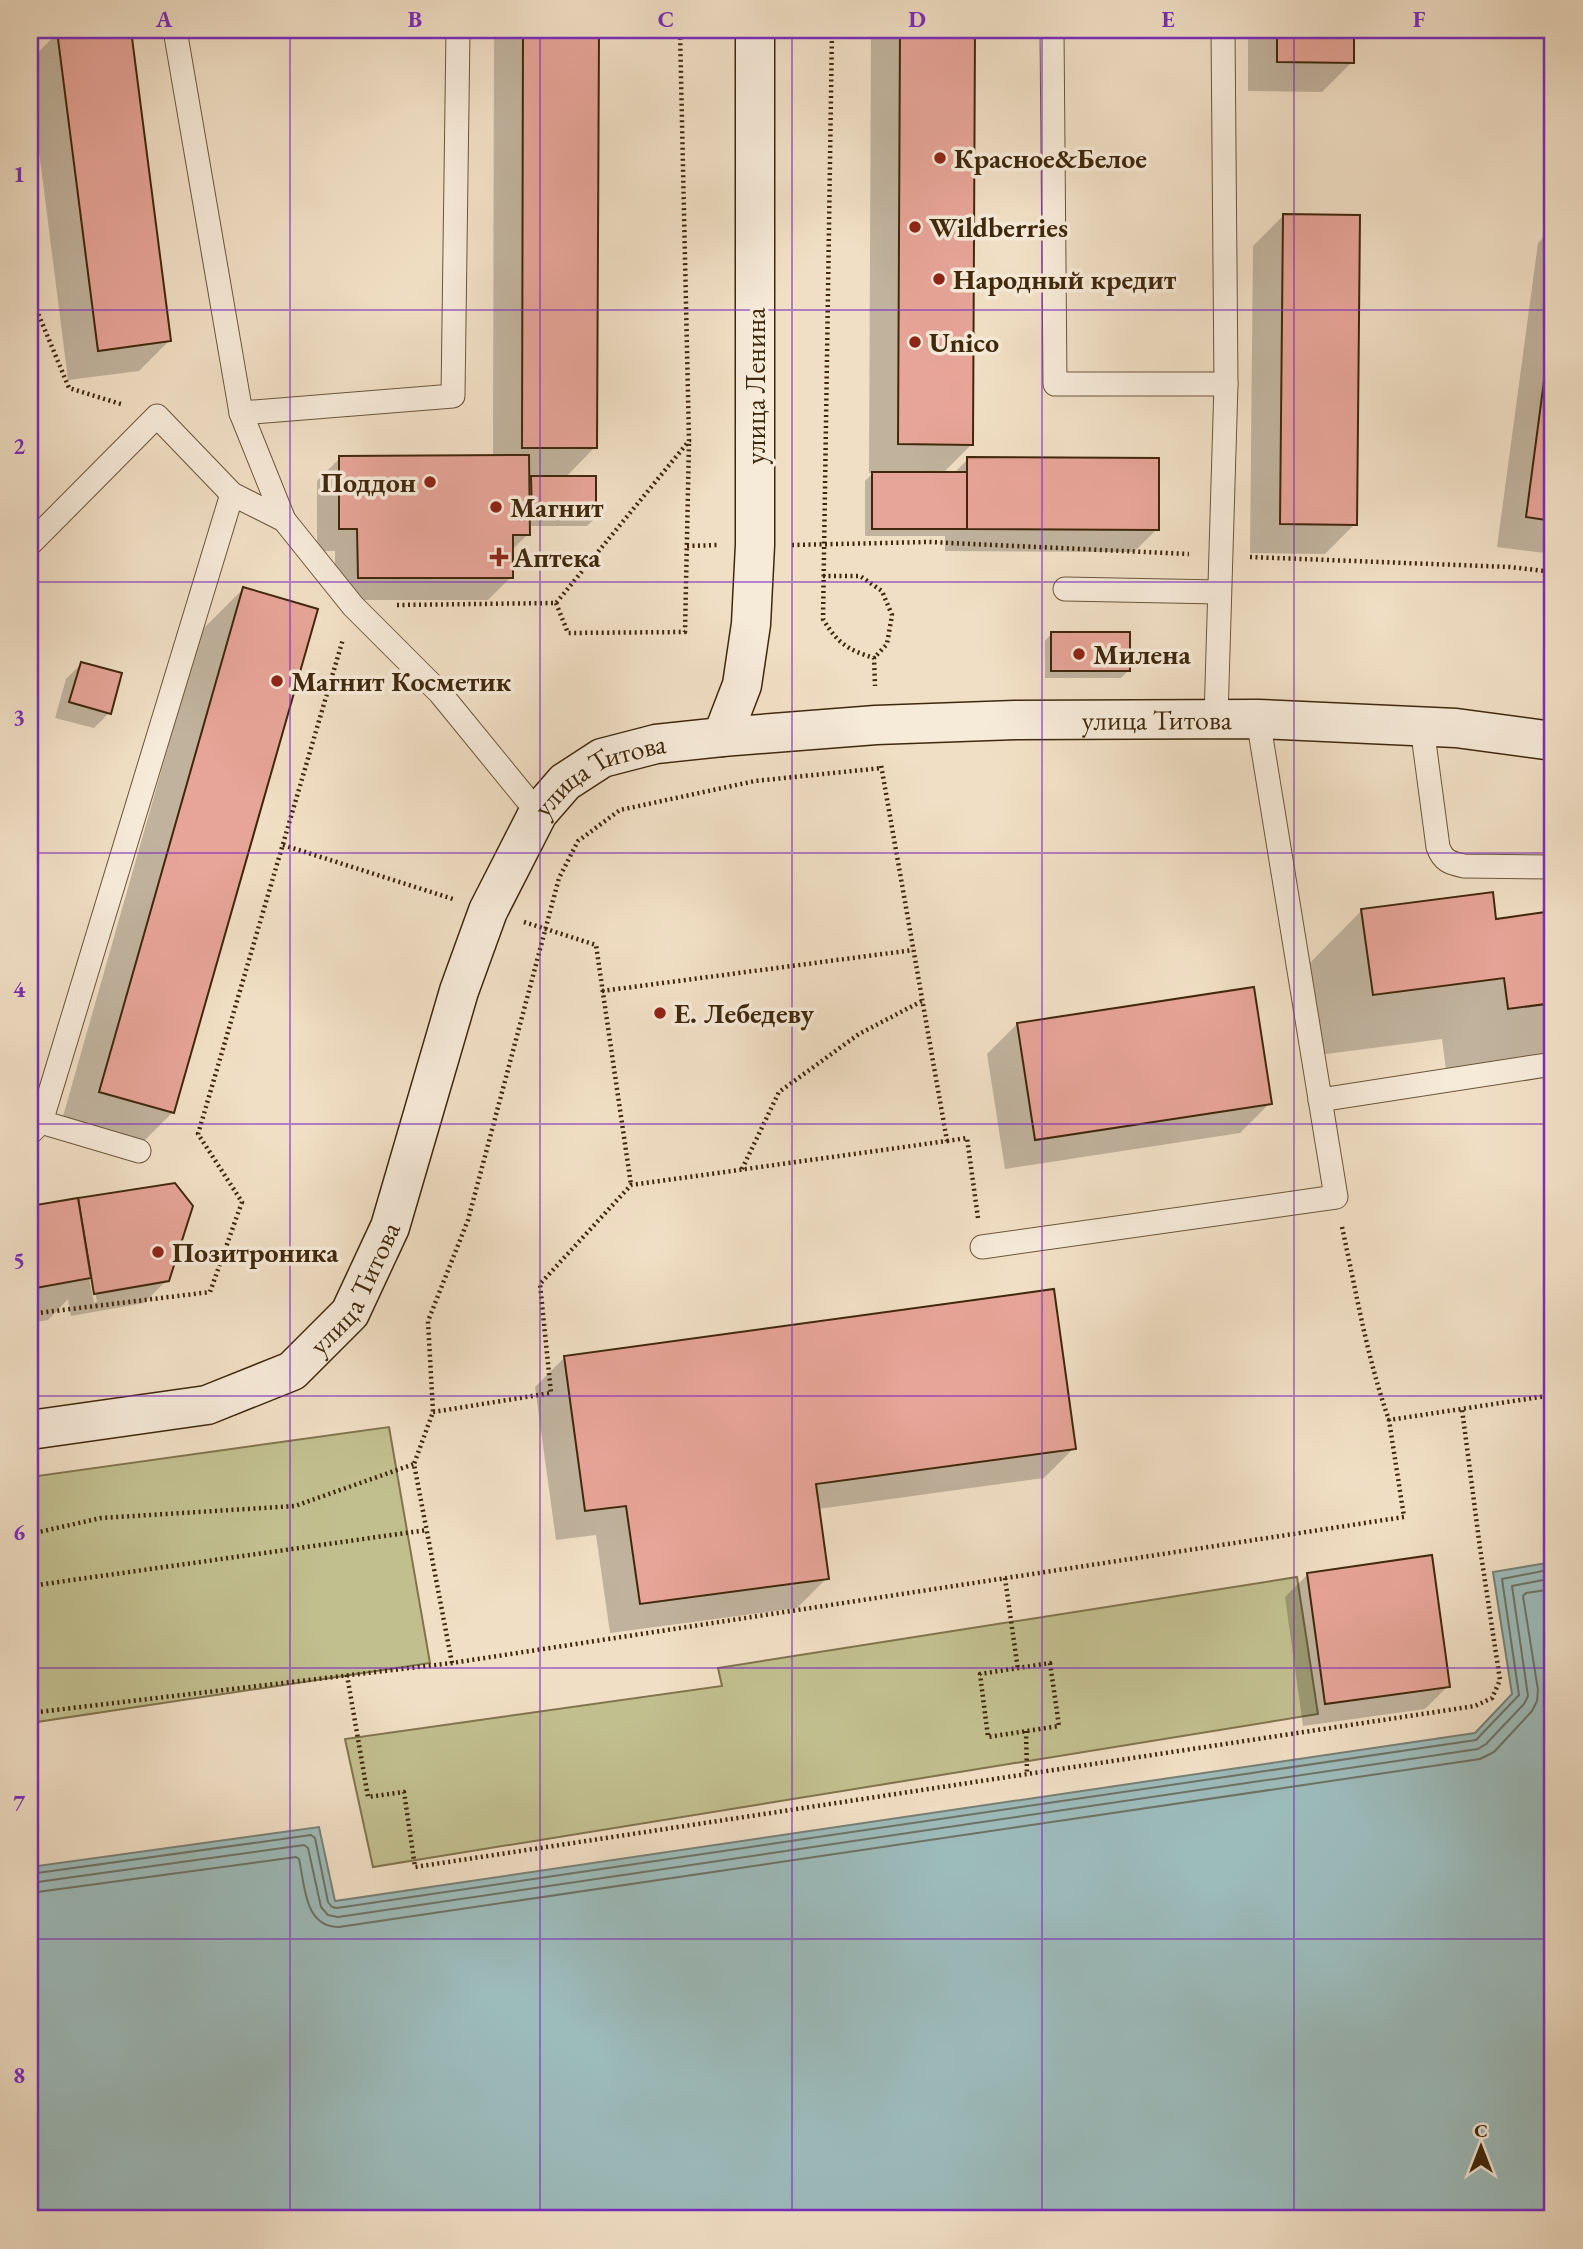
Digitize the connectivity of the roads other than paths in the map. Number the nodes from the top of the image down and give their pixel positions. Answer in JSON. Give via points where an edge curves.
{"nodes":[{"id":1,"x":175,"y":30,"type":"edge"},
{"id":2,"x":458,"y":30,"type":"edge"},
{"id":3,"x":755,"y":30,"type":"edge"},
{"id":4,"x":1052,"y":30,"type":"edge"},
{"id":5,"x":1223,"y":30,"type":"edge"},
{"id":6,"x":1226,"y":384,"type":"junction"},
{"id":7,"x":241,"y":413,"type":"junction"},
{"id":8,"x":232,"y":494,"type":"junction"},
{"id":9,"x":284,"y":520,"type":"junction"},
{"id":10,"x":30,"y":544,"type":"edge"},
{"id":11,"x":1065,"y":589,"type":"dead end"},
{"id":12,"x":1219,"y":592,"type":"junction"},
{"id":13,"x":1216,"y":718,"type":"junction"},
{"id":14,"x":1258,"y":719,"type":"junction"},
{"id":15,"x":1422,"y":727,"type":"junction"},
{"id":16,"x":722,"y":737,"type":"junction"},
{"id":17,"x":1553,"y":741,"type":"edge"},
{"id":18,"x":538,"y":813,"type":"junction"},
{"id":19,"x":1553,"y":867,"type":"edge"},
{"id":20,"x":1553,"y":1064,"type":"edge"},
{"id":21,"x":1320,"y":1100,"type":"junction"},
{"id":22,"x":35,"y":1128,"type":"edge"},
{"id":23,"x":139,"y":1151,"type":"dead end"},
{"id":24,"x":982,"y":1247,"type":"road end"},
{"id":25,"x":30,"y":1430,"type":"edge"}],
"edges":[{"from":1,"to":7,"type":"lane"},
{"from":2,"to":7,"type":"lane","via":[[453,396]]},
{"from":3,"to":16,"type":"main road","name":"улица Ленина","via":[[755,545],[742,685]]},
{"from":4,"to":6,"type":"lane","via":[[1055,384]]},
{"from":5,"to":6,"type":"lane"},
{"from":6,"to":12,"type":"lane"},
{"from":7,"to":9,"type":"lane"},
{"from":8,"to":9,"type":"lane"},
{"from":8,"to":10,"type":"lane","via":[[157,415]]},
{"from":8,"to":22,"type":"lane"},
{"from":9,"to":18,"type":"lane","via":[[353,606],[440,693]]},
{"from":11,"to":12,"type":"lane"},
{"from":12,"to":13,"type":"lane"},
{"from":13,"to":14,"type":"main road","name":"улица Титова"},
{"from":13,"to":16,"type":"main road","name":"улица Титова","via":[[876,725]]},
{"from":14,"to":15,"type":"main road","name":"улица Титова"},
{"from":14,"to":21,"type":"lane"},
{"from":15,"to":17,"type":"main road","name":"улица Титова"},
{"from":15,"to":19,"type":"lane","via":[[1442,857],[1464,866]]},
{"from":16,"to":18,"type":"main road","name":"улица Титова","via":[[656,744],[602,758],[565,782]]},
{"from":18,"to":25,"type":"main road","name":"улица Титова","via":[[488,911],[459,991],[390,1227],[350,1313],[292,1371],[207,1405]]},
{"from":20,"to":21,"type":"lane"},
{"from":21,"to":24,"type":"lane","via":[[1336,1197]]},
{"from":22,"to":23,"type":"lane"}]}
